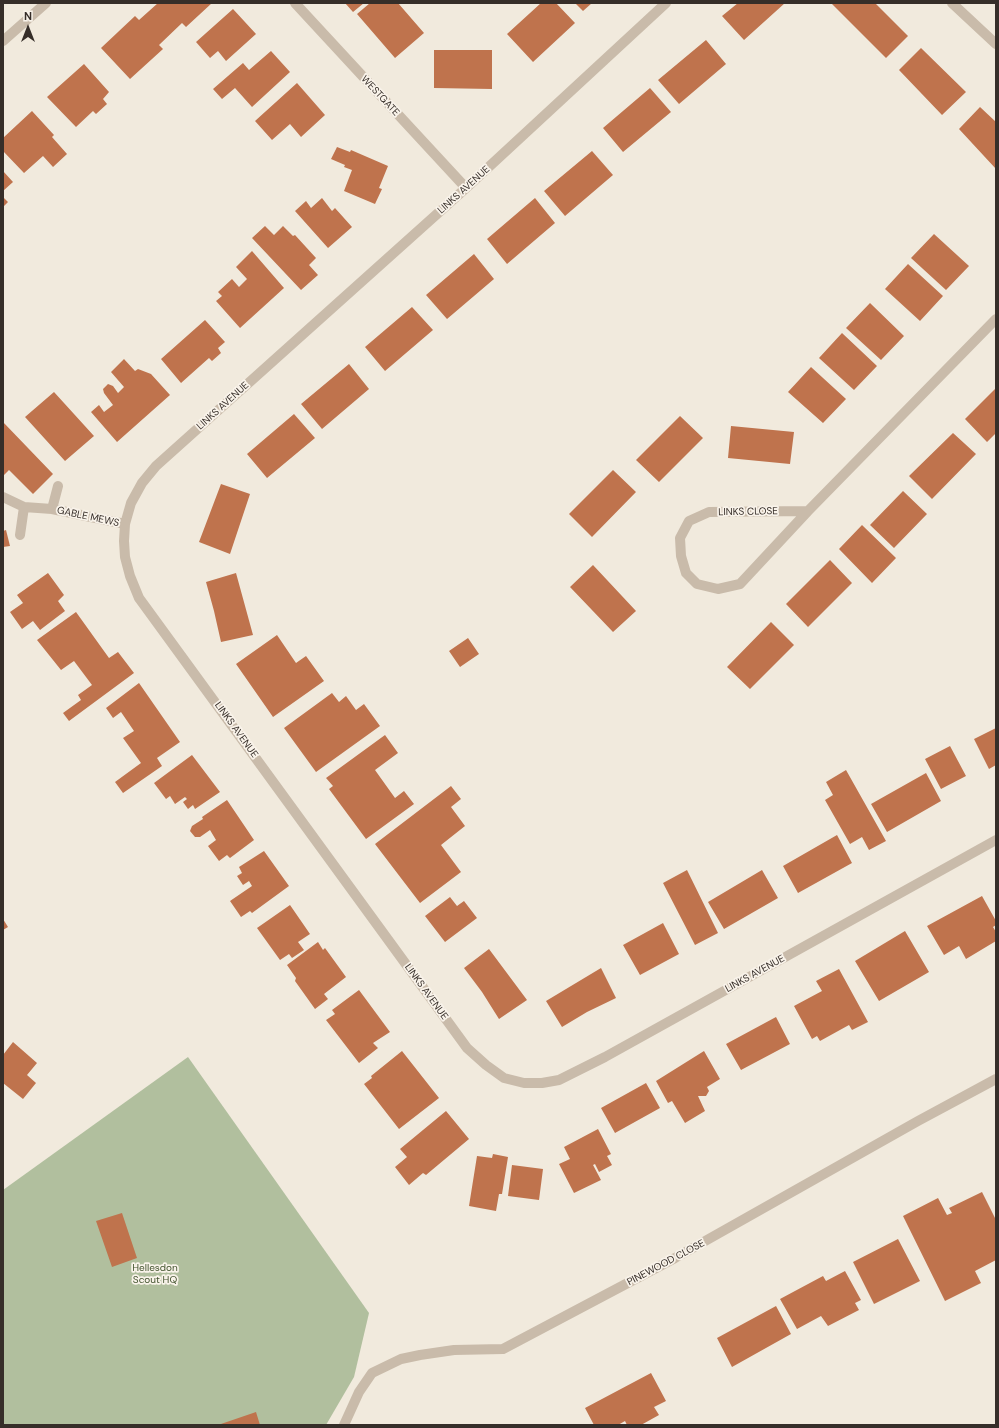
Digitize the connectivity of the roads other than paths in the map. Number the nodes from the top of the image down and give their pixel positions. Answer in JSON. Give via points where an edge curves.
{"nodes":[{"id":1,"x":46,"y":3,"type":"edge"},
{"id":2,"x":295,"y":3,"type":"edge"},
{"id":3,"x":666,"y":3,"type":"edge"},
{"id":4,"x":952,"y":3,"type":"edge"},
{"id":5,"x":3,"y":41,"type":"edge"},
{"id":6,"x":996,"y":44,"type":"edge"},
{"id":7,"x":466,"y":188,"type":"junction"},
{"id":8,"x":996,"y":319,"type":"edge"},
{"id":9,"x":58,"y":486,"type":"dead end"},
{"id":10,"x":3,"y":497,"type":"edge"},
{"id":11,"x":24,"y":507,"type":"junction"},
{"id":12,"x":52,"y":509,"type":"junction"},
{"id":13,"x":808,"y":511,"type":"junction"},
{"id":14,"x":125,"y":524,"type":"junction"},
{"id":15,"x":20,"y":535,"type":"dead end"},
{"id":16,"x":996,"y":840,"type":"edge"},
{"id":17,"x":996,"y":1079,"type":"edge"},
{"id":18,"x":344,"y":1425,"type":"edge"}],
"edges":[{"from":1,"to":5,"type":"street"},
{"from":2,"to":7,"type":"street","name":"WESTGATE"},
{"from":3,"to":7,"type":"street","name":"LINKS AVENUE"},
{"from":4,"to":6,"type":"street"},
{"from":7,"to":14,"type":"street","name":"LINKS AVENUE","via":[[156,466],[142,482],[131,503]]},
{"from":8,"to":13,"type":"street","name":"LINKS CLOSE"},
{"from":9,"to":12,"type":"street","name":"GABLE MEWS"},
{"from":10,"to":11,"type":"street","name":"GABLE MEWS"},
{"from":11,"to":12,"type":"street","name":"GABLE MEWS"},
{"from":11,"to":15,"type":"street"},
{"from":12,"to":14,"type":"street","name":"GABLE MEWS"},
{"from":13,"to":13,"type":"street","name":"LINKS CLOSE","via":[[740,584],[718,589],[697,584],[686,573],[681,556],[680,538],[689,521],[709,512]]},
{"from":14,"to":16,"type":"street","name":"LINKS AVENUE","via":[[125,557],[139,598],[467,1048],[504,1078],[524,1083],[559,1080]]},
{"from":17,"to":18,"type":"street","name":"PINEWOOD CLOSE","via":[[675,1258],[503,1349],[454,1350],[420,1355],[401,1359],[372,1373],[359,1392]]}]}
